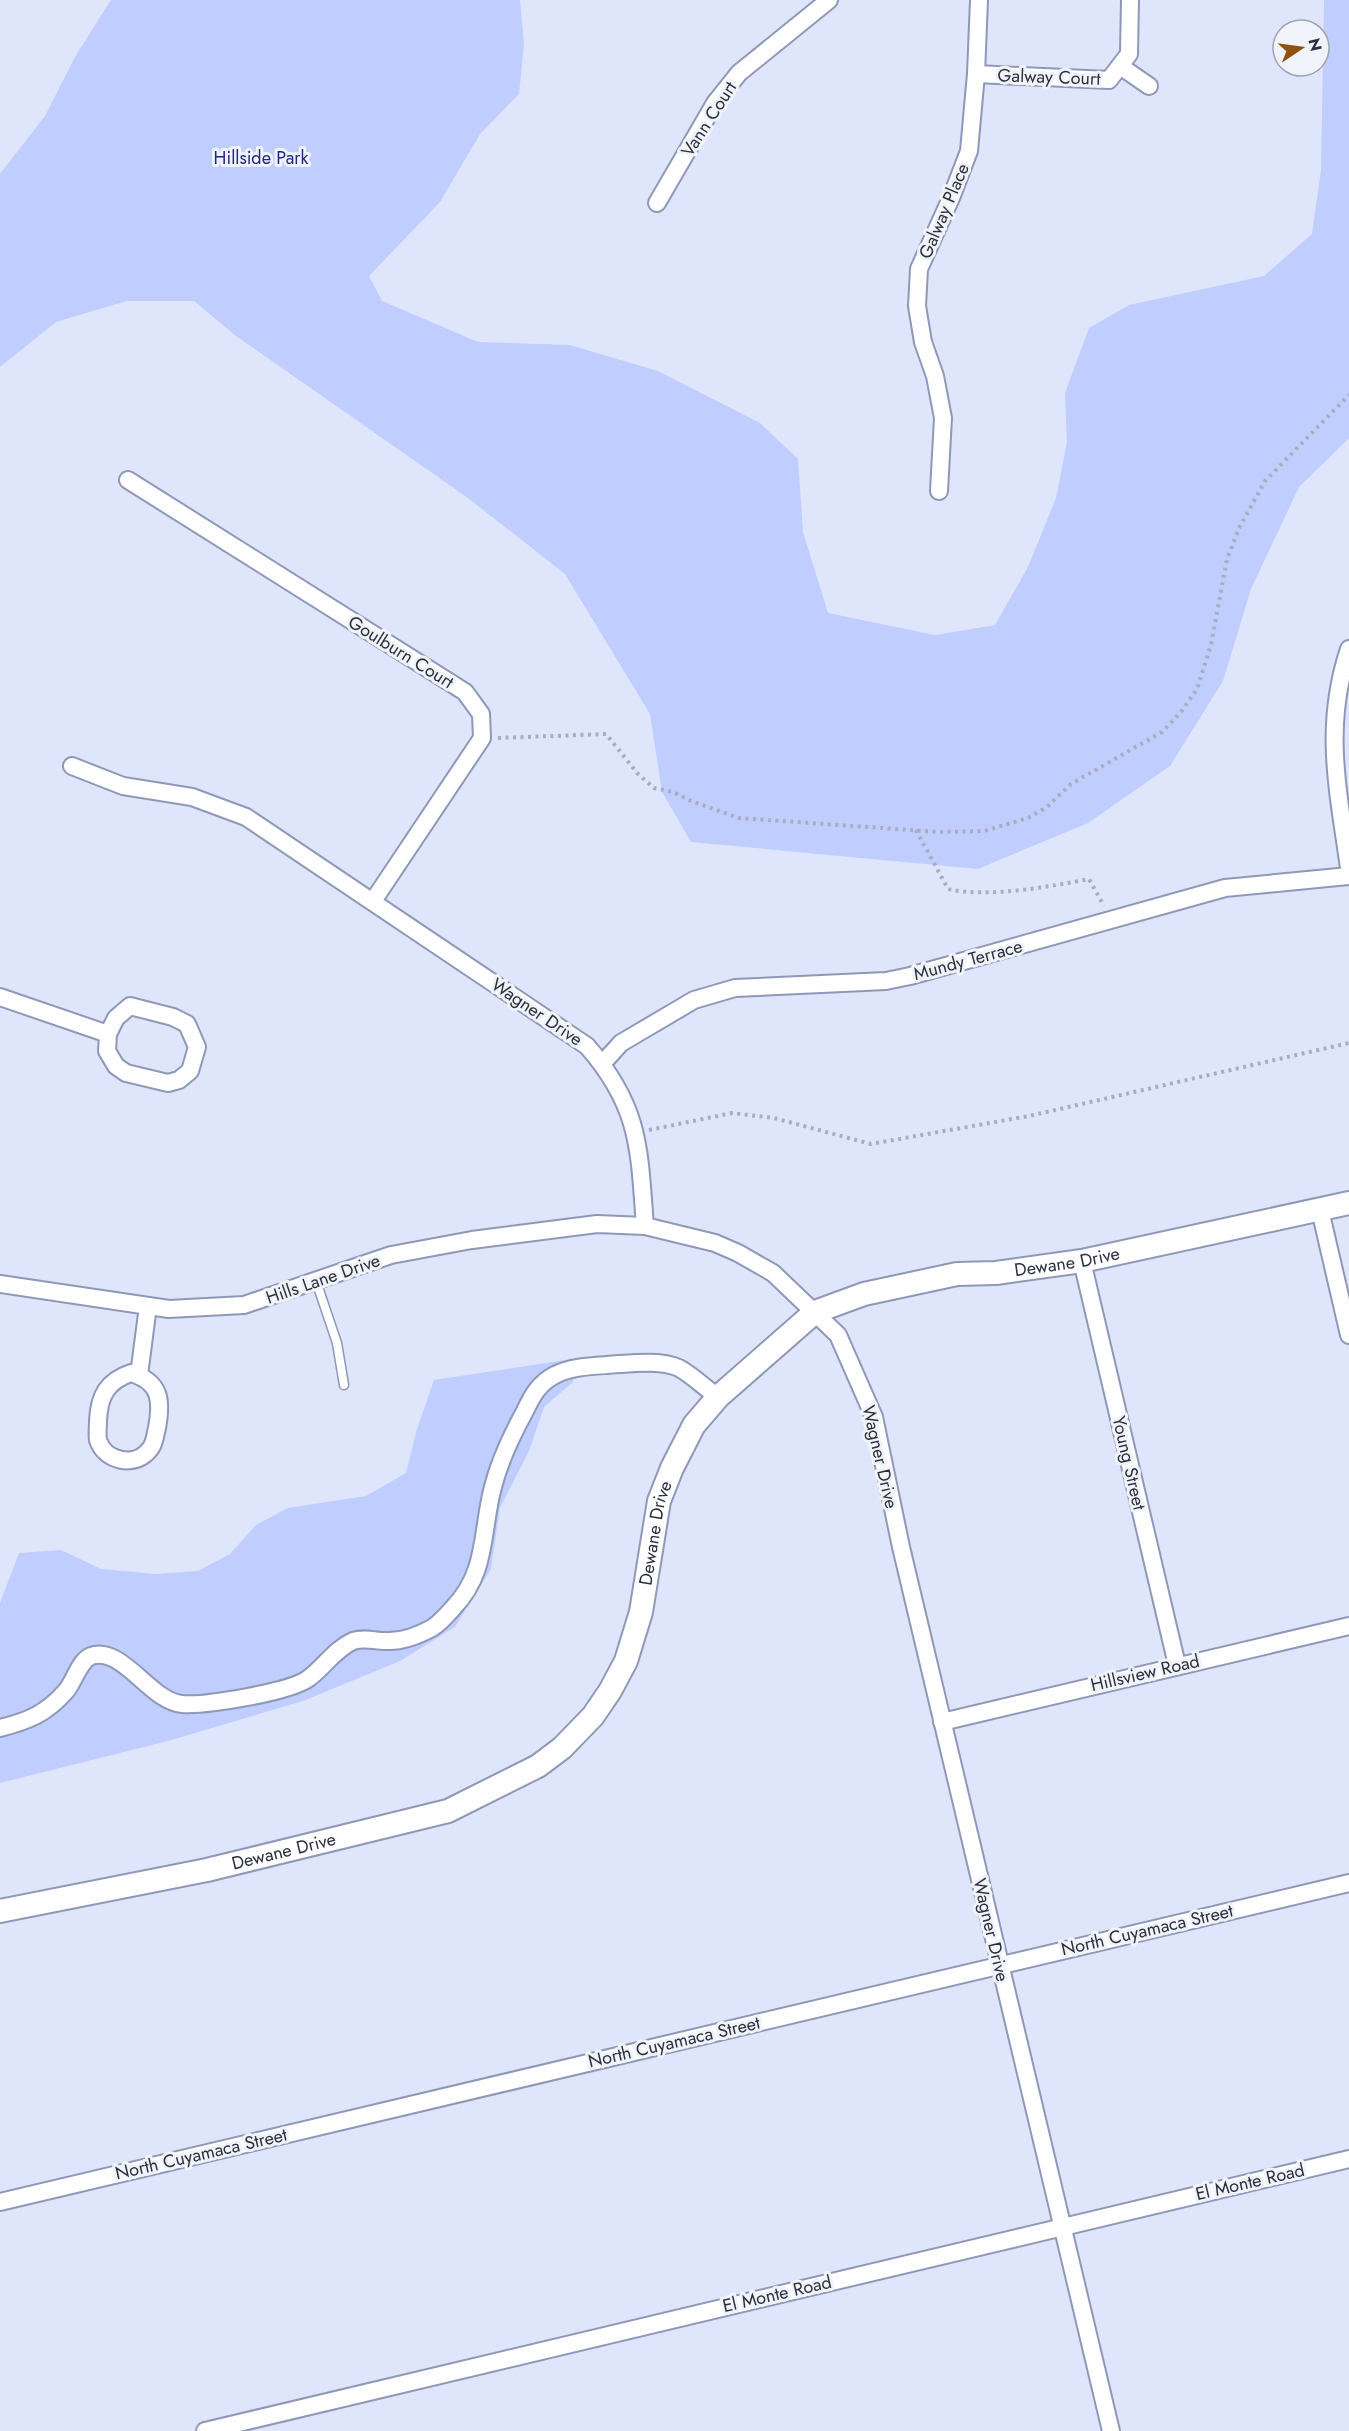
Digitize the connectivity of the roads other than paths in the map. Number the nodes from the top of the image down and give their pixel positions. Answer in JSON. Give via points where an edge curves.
{"nodes":[{"id":1,"x":829,"y":0,"type":"edge"},
{"id":2,"x":979,"y":0,"type":"edge"},
{"id":3,"x":1131,"y":0,"type":"edge"},
{"id":4,"x":1120,"y":66,"type":"junction"},
{"id":5,"x":976,"y":74,"type":"junction"},
{"id":6,"x":1149,"y":86,"type":"dead end"},
{"id":7,"x":657,"y":203,"type":"dead end"},
{"id":8,"x":128,"y":480,"type":"dead end"},
{"id":9,"x":939,"y":491,"type":"dead end"},
{"id":10,"x":1349,"y":649,"type":"edge"},
{"id":11,"x":72,"y":766,"type":"dead end"},
{"id":12,"x":1349,"y":868,"type":"edge"},
{"id":13,"x":1349,"y":876,"type":"edge"},
{"id":14,"x":372,"y":901,"type":"junction"},
{"id":15,"x":0,"y":997,"type":"edge"},
{"id":16,"x":108,"y":1034,"type":"junction"},
{"id":17,"x":602,"y":1064,"type":"junction"},
{"id":18,"x":1349,"y":1203,"type":"edge"},
{"id":19,"x":1320,"y":1210,"type":"junction"},
{"id":20,"x":645,"y":1226,"type":"junction"},
{"id":21,"x":1082,"y":1261,"type":"junction"},
{"id":22,"x":316,"y":1281,"type":"junction"},
{"id":23,"x":0,"y":1284,"type":"edge"},
{"id":24,"x":148,"y":1306,"type":"junction"},
{"id":25,"x":815,"y":1312,"type":"junction"},
{"id":26,"x":1349,"y":1335,"type":"edge"},
{"id":27,"x":139,"y":1375,"type":"junction"},
{"id":28,"x":344,"y":1385,"type":"dead end"},
{"id":29,"x":717,"y":1397,"type":"junction"},
{"id":30,"x":1349,"y":1626,"type":"edge"},
{"id":31,"x":1177,"y":1665,"type":"junction"},
{"id":32,"x":942,"y":1722,"type":"junction"},
{"id":33,"x":0,"y":1728,"type":"edge"},
{"id":34,"x":1349,"y":1883,"type":"edge"},
{"id":35,"x":0,"y":1911,"type":"edge"},
{"id":36,"x":999,"y":1964,"type":"junction"},
{"id":37,"x":1349,"y":2159,"type":"edge"},
{"id":38,"x":0,"y":2202,"type":"edge"},
{"id":39,"x":1063,"y":2225,"type":"junction"},
{"id":40,"x":205,"y":2431,"type":"edge"},
{"id":41,"x":1111,"y":2431,"type":"edge"}],
"edges":[{"from":1,"to":7,"type":"street","name":"Vann Court","via":[[739,73],[715,103]]},
{"from":2,"to":5,"type":"street","name":"Galway Place"},
{"from":3,"to":4,"type":"street","name":"Galway Court","via":[[1130,54]]},
{"from":4,"to":5,"type":"street","name":"Galway Court","via":[[1108,80]]},
{"from":4,"to":6,"type":"street"},
{"from":5,"to":9,"type":"street","name":"Galway Place","via":[[969,151],[920,269],[917,306],[943,418]]},
{"from":8,"to":14,"type":"street","name":"Goulburn Court","via":[[465,692],[481,714],[482,738]]},
{"from":10,"to":12,"type":"street","via":[[1337,693],[1333,743]]},
{"from":11,"to":14,"type":"street","name":"Wagner Drive","via":[[123,786],[192,797],[246,817]]},
{"from":13,"to":17,"type":"street","name":"Mundy Terrace","via":[[1225,888],[886,981],[735,988],[694,1000],[621,1042]]},
{"from":14,"to":17,"type":"street","name":"Wagner Drive","via":[[588,1046]]},
{"from":15,"to":16,"type":"street"},
{"from":16,"to":16,"type":"street","via":[[107,1051],[116,1066],[126,1073],[168,1083],[190,1071],[198,1047],[188,1024],[130,1006],[116,1018]]},
{"from":17,"to":20,"type":"street","name":"Wagner Drive","via":[[624,1098],[636,1133]]},
{"from":18,"to":19,"type":"street","name":"Dewane Drive"},
{"from":19,"to":21,"type":"street","name":"Dewane Drive"},
{"from":19,"to":26,"type":"street"},
{"from":20,"to":22,"type":"street","name":"Hills Lane Drive","via":[[597,1224],[452,1244],[391,1255]]},
{"from":20,"to":25,"type":"street","name":"Wagner Drive","via":[[738,1252],[772,1273]]},
{"from":21,"to":25,"type":"street","name":"Dewane Drive","via":[[996,1273],[957,1274],[864,1294]]},
{"from":21,"to":31,"type":"street","name":"Young Street"},
{"from":22,"to":24,"type":"street","name":"Hills Lane Drive","via":[[244,1305],[169,1310]]},
{"from":22,"to":28,"type":"lane","via":[[337,1343]]},
{"from":23,"to":24,"type":"street","name":"Hills Lane Drive"},
{"from":24,"to":27,"type":"street"},
{"from":25,"to":29,"type":"street","name":"Dewane Drive"},
{"from":25,"to":32,"type":"street","name":"Wagner Drive","via":[[838,1335],[874,1417]]},
{"from":27,"to":27,"type":"street","via":[[131,1373],[114,1381],[99,1404],[99,1440],[108,1454],[123,1461],[138,1459],[154,1443],[160,1401],[152,1385]]},
{"from":29,"to":33,"type":"street","via":[[678,1368],[659,1364],[577,1369],[556,1374],[539,1386],[519,1422],[493,1486],[482,1554],[469,1589],[433,1627],[401,1640],[363,1638],[351,1642],[297,1685],[201,1703],[169,1701],[117,1660],[92,1656],[66,1691],[31,1720]]},
{"from":29,"to":35,"type":"street","name":"Dewane Drive","via":[[688,1436],[663,1490],[639,1621],[618,1676],[583,1727],[538,1766],[448,1811],[207,1870]]},
{"from":30,"to":31,"type":"street","name":"Hillsview Road"},
{"from":31,"to":32,"type":"street","name":"Hillsview Road"},
{"from":32,"to":36,"type":"street","name":"Wagner Drive"},
{"from":34,"to":36,"type":"street","name":"North Cuyamaca Street"},
{"from":36,"to":38,"type":"street","name":"North Cuyamaca Street"},
{"from":36,"to":39,"type":"street","name":"Wagner Drive"},
{"from":37,"to":39,"type":"street","name":"El Monte Road"},
{"from":39,"to":40,"type":"street","name":"El Monte Road"},
{"from":39,"to":41,"type":"street","name":"Wagner Drive"}]}
